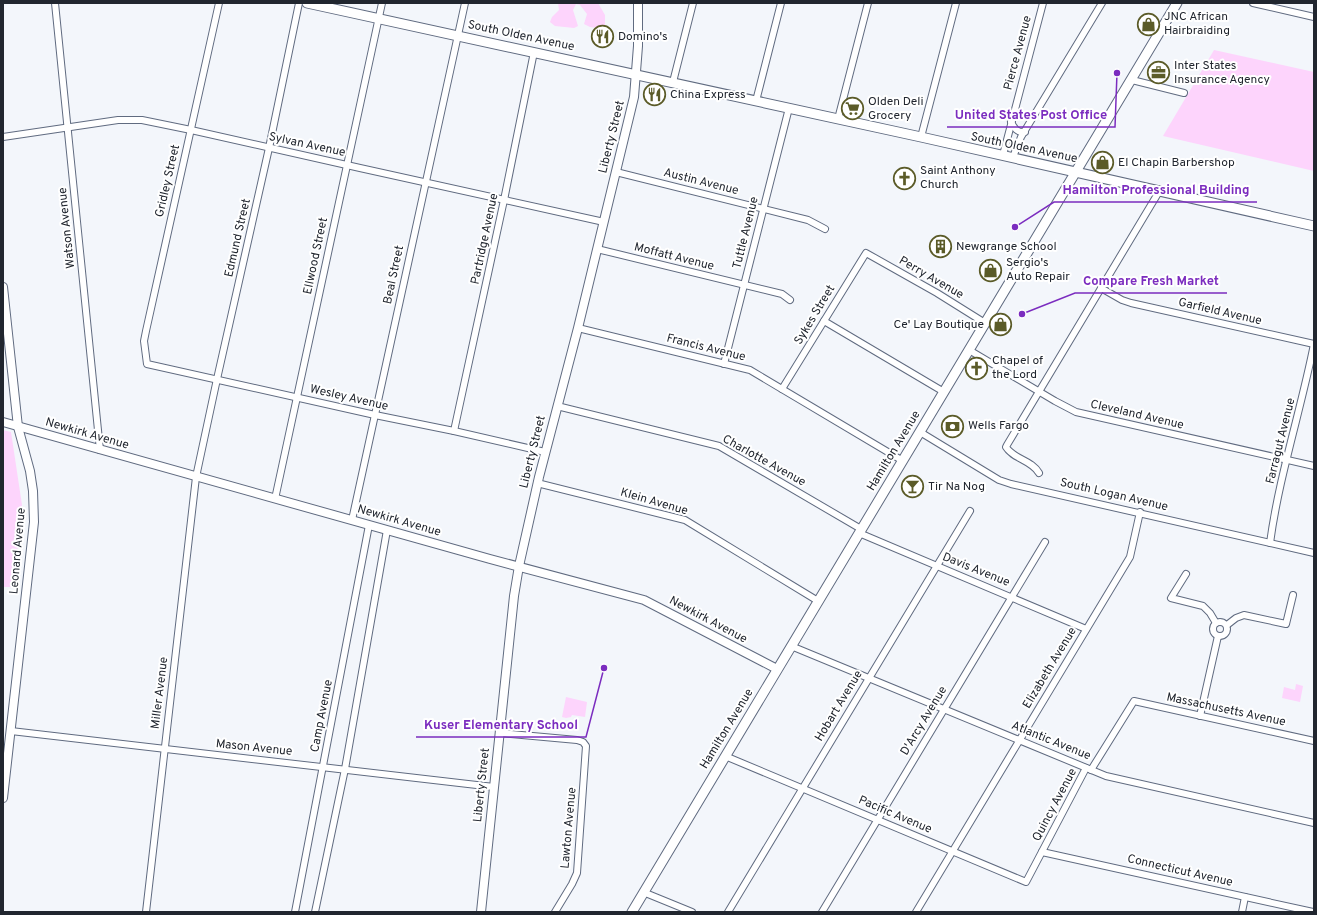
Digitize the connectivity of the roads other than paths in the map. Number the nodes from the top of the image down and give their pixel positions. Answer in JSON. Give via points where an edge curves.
{"nodes":[{"id":1,"x":55,"y":3,"type":"edge"},
{"id":2,"x":219,"y":3,"type":"edge"},
{"id":3,"x":299,"y":3,"type":"edge"},
{"id":4,"x":307,"y":3,"type":"edge"},
{"id":5,"x":382,"y":3,"type":"edge"},
{"id":6,"x":465,"y":3,"type":"edge"},
{"id":7,"x":638,"y":3,"type":"edge"},
{"id":8,"x":693,"y":3,"type":"edge"},
{"id":9,"x":781,"y":3,"type":"edge"},
{"id":10,"x":868,"y":3,"type":"edge"},
{"id":11,"x":956,"y":3,"type":"edge"},
{"id":12,"x":1043,"y":3,"type":"edge"},
{"id":13,"x":1102,"y":3,"type":"edge"},
{"id":14,"x":1177,"y":3,"type":"edge"},
{"id":15,"x":1254,"y":3,"type":"edge"},
{"id":16,"x":1314,"y":17,"type":"edge"},
{"id":17,"x":379,"y":18,"type":"junction"},
{"id":18,"x":458,"y":35,"type":"junction"},
{"id":19,"x":534,"y":52,"type":"junction"},
{"id":20,"x":637,"y":74,"type":"junction"},
{"id":21,"x":1132,"y":80,"type":"junction"},
{"id":22,"x":673,"y":82,"type":"junction"},
{"id":23,"x":1184,"y":93,"type":"dead end"},
{"id":24,"x":756,"y":101,"type":"junction"},
{"id":25,"x":789,"y":108,"type":"junction"},
{"id":26,"x":838,"y":119,"type":"junction"},
{"id":27,"x":1011,"y":122,"type":"junction"},
{"id":28,"x":68,"y":128,"type":"junction"},
{"id":29,"x":191,"y":130,"type":"junction"},
{"id":30,"x":1025,"y":132,"type":"junction"},
{"id":31,"x":921,"y":136,"type":"junction"},
{"id":32,"x":3,"y":137,"type":"edge"},
{"id":33,"x":269,"y":148,"type":"junction"},
{"id":34,"x":1003,"y":155,"type":"junction"},
{"id":35,"x":1013,"y":157,"type":"junction"},
{"id":36,"x":346,"y":164,"type":"junction"},
{"id":37,"x":616,"y":172,"type":"junction"},
{"id":38,"x":1076,"y":172,"type":"junction"},
{"id":39,"x":425,"y":182,"type":"junction"},
{"id":40,"x":1160,"y":190,"type":"junction"},
{"id":41,"x":504,"y":200,"type":"junction"},
{"id":42,"x":764,"y":209,"type":"junction"},
{"id":43,"x":604,"y":222,"type":"junction"},
{"id":44,"x":1314,"y":226,"type":"edge"},
{"id":45,"x":824,"y":229,"type":"dead end"},
{"id":46,"x":597,"y":249,"type":"junction"},
{"id":47,"x":866,"y":253,"type":"joint"},
{"id":48,"x":744,"y":286,"type":"junction"},
{"id":49,"x":3,"y":287,"type":"edge"},
{"id":50,"x":1101,"y":288,"type":"junction"},
{"id":51,"x":790,"y":300,"type":"dead end"},
{"id":52,"x":824,"y":321,"type":"junction"},
{"id":53,"x":985,"y":323,"type":"junction"},
{"id":54,"x":578,"y":328,"type":"junction"},
{"id":55,"x":1314,"y":344,"type":"edge"},
{"id":56,"x":969,"y":350,"type":"junction"},
{"id":57,"x":147,"y":364,"type":"joint"},
{"id":58,"x":724,"y":364,"type":"junction"},
{"id":59,"x":217,"y":379,"type":"junction"},
{"id":60,"x":782,"y":389,"type":"junction"},
{"id":61,"x":944,"y":392,"type":"junction"},
{"id":62,"x":1040,"y":392,"type":"junction"},
{"id":63,"x":297,"y":397,"type":"junction"},
{"id":64,"x":557,"y":406,"type":"junction"},
{"id":65,"x":375,"y":416,"type":"junction"},
{"id":66,"x":3,"y":422,"type":"edge"},
{"id":67,"x":18,"y":426,"type":"junction"},
{"id":68,"x":454,"y":431,"type":"junction"},
{"id":69,"x":920,"y":432,"type":"junction"},
{"id":70,"x":100,"y":450,"type":"junction"},
{"id":71,"x":545,"y":452,"type":"junction"},
{"id":72,"x":1287,"y":460,"type":"junction"},
{"id":73,"x":902,"y":461,"type":"junction"},
{"id":74,"x":1314,"y":466,"type":"edge"},
{"id":75,"x":1039,"y":473,"type":"dead end"},
{"id":76,"x":196,"y":477,"type":"junction"},
{"id":77,"x":537,"y":483,"type":"junction"},
{"id":78,"x":275,"y":498,"type":"junction"},
{"id":79,"x":970,"y":511,"type":"dead end"},
{"id":80,"x":1140,"y":512,"type":"junction"},
{"id":81,"x":352,"y":520,"type":"junction"},
{"id":82,"x":369,"y":525,"type":"junction"},
{"id":83,"x":386,"y":530,"type":"junction"},
{"id":84,"x":860,"y":531,"type":"junction"},
{"id":85,"x":1044,"y":542,"type":"dead end"},
{"id":86,"x":1270,"y":543,"type":"junction"},
{"id":87,"x":1314,"y":553,"type":"edge"},
{"id":88,"x":519,"y":566,"type":"junction"},
{"id":89,"x":937,"y":566,"type":"junction"},
{"id":90,"x":1186,"y":574,"type":"dead end"},
{"id":91,"x":1293,"y":594,"type":"dead end"},
{"id":92,"x":1012,"y":597,"type":"junction"},
{"id":93,"x":818,"y":601,"type":"junction"},
{"id":94,"x":1216,"y":623,"type":"junction"},
{"id":95,"x":1226,"y":625,"type":"junction"},
{"id":96,"x":1086,"y":629,"type":"junction"},
{"id":97,"x":1218,"y":636,"type":"junction"},
{"id":98,"x":791,"y":646,"type":"junction"},
{"id":99,"x":777,"y":669,"type":"junction"},
{"id":100,"x":869,"y":678,"type":"junction"},
{"id":101,"x":1134,"y":701,"type":"joint"},
{"id":102,"x":944,"y":709,"type":"junction"},
{"id":103,"x":1200,"y":716,"type":"junction"},
{"id":104,"x":11,"y":731,"type":"junction"},
{"id":105,"x":500,"y":733,"type":"junction"},
{"id":106,"x":1019,"y":740,"type":"junction"},
{"id":107,"x":1314,"y":741,"type":"edge"},
{"id":108,"x":164,"y":749,"type":"junction"},
{"id":109,"x":725,"y":756,"type":"junction"},
{"id":110,"x":323,"y":767,"type":"junction"},
{"id":111,"x":345,"y":769,"type":"junction"},
{"id":112,"x":1089,"y":769,"type":"junction"},
{"id":113,"x":494,"y":787,"type":"junction"},
{"id":114,"x":802,"y":788,"type":"junction"},
{"id":115,"x":3,"y":798,"type":"edge"},
{"id":116,"x":877,"y":820,"type":"junction"},
{"id":117,"x":1314,"y":823,"type":"edge"},
{"id":118,"x":953,"y":851,"type":"junction"},
{"id":119,"x":1042,"y":852,"type":"junction"},
{"id":120,"x":643,"y":892,"type":"junction"},
{"id":121,"x":1245,"y":897,"type":"junction"},
{"id":122,"x":919,"y":911,"type":"edge"},
{"id":123,"x":146,"y":912,"type":"edge"},
{"id":124,"x":295,"y":912,"type":"edge"},
{"id":125,"x":315,"y":912,"type":"edge"},
{"id":126,"x":481,"y":912,"type":"edge"},
{"id":127,"x":556,"y":912,"type":"edge"},
{"id":128,"x":632,"y":912,"type":"edge"},
{"id":129,"x":692,"y":912,"type":"edge"},
{"id":130,"x":728,"y":912,"type":"edge"},
{"id":131,"x":822,"y":912,"type":"edge"},
{"id":132,"x":1242,"y":912,"type":"edge"},
{"id":133,"x":1313,"y":912,"type":"edge"}],
"edges":[{"from":1,"to":28,"type":"street","name":"Watson Avenue"},
{"from":2,"to":29,"type":"street","name":"Gridley Street"},
{"from":3,"to":33,"type":"street","name":"Edmund Street"},
{"from":4,"to":17,"type":"main road","name":"South Olden Avenue"},
{"from":5,"to":17,"type":"street","name":"Ellwood Street"},
{"from":6,"to":18,"type":"street","name":"Beal Street"},
{"from":7,"to":20,"type":"street","name":"Liberty Street"},
{"from":8,"to":22,"type":"street"},
{"from":9,"to":24,"type":"street"},
{"from":10,"to":26,"type":"street"},
{"from":11,"to":31,"type":"street"},
{"from":12,"to":27,"type":"street","name":"Pierce Avenue"},
{"from":13,"to":30,"type":"street"},
{"from":14,"to":21,"type":"main road","name":"Hamilton Avenue"},
{"from":15,"to":16,"type":"street"},
{"from":17,"to":18,"type":"main road","name":"South Olden Avenue"},
{"from":17,"to":36,"type":"street","name":"Ellwood Street"},
{"from":18,"to":19,"type":"main road","name":"South Olden Avenue"},
{"from":18,"to":39,"type":"street","name":"Beal Street"},
{"from":19,"to":20,"type":"main road","name":"South Olden Avenue"},
{"from":19,"to":41,"type":"street","name":"Partridge Avenue"},
{"from":20,"to":22,"type":"main road","name":"South Olden Avenue"},
{"from":20,"to":37,"type":"street","name":"Liberty Street"},
{"from":21,"to":23,"type":"street"},
{"from":21,"to":38,"type":"main road","name":"Hamilton Avenue"},
{"from":22,"to":24,"type":"main road","name":"South Olden Avenue"},
{"from":24,"to":25,"type":"main road","name":"South Olden Avenue"},
{"from":25,"to":26,"type":"main road","name":"South Olden Avenue"},
{"from":25,"to":42,"type":"street","name":"Tuttle Avenue"},
{"from":26,"to":31,"type":"main road","name":"South Olden Avenue"},
{"from":27,"to":30,"type":"street","via":[[1017,130]]},
{"from":27,"to":34,"type":"street","name":"Pierce Avenue"},
{"from":28,"to":29,"type":"street","name":"Sylvan Avenue","via":[[129,119]]},
{"from":28,"to":32,"type":"street","name":"Sylvan Avenue"},
{"from":28,"to":70,"type":"street","name":"Watson Avenue"},
{"from":29,"to":33,"type":"street","name":"Sylvan Avenue"},
{"from":29,"to":57,"type":"street","name":"Gridley Street","via":[[144,341]]},
{"from":30,"to":35,"type":"street"},
{"from":31,"to":34,"type":"main road","name":"South Olden Avenue"},
{"from":33,"to":36,"type":"street","name":"Sylvan Avenue"},
{"from":33,"to":59,"type":"street","name":"Edmund Street"},
{"from":34,"to":35,"type":"main road","name":"South Olden Avenue"},
{"from":35,"to":38,"type":"main road","name":"South Olden Avenue"},
{"from":36,"to":39,"type":"street","name":"Sylvan Avenue"},
{"from":36,"to":63,"type":"street","name":"Ellwood Street"},
{"from":37,"to":42,"type":"street","name":"Austin Avenue"},
{"from":37,"to":43,"type":"street","name":"Liberty Street"},
{"from":38,"to":40,"type":"main road","name":"South Olden Avenue"},
{"from":38,"to":53,"type":"main road","name":"Hamilton Avenue"},
{"from":39,"to":41,"type":"street","name":"Sylvan Avenue"},
{"from":39,"to":65,"type":"street","name":"Beal Street"},
{"from":40,"to":44,"type":"main road","name":"South Olden Avenue"},
{"from":40,"to":50,"type":"street"},
{"from":41,"to":43,"type":"street","name":"Sylvan Avenue"},
{"from":41,"to":68,"type":"street","name":"Partridge Avenue"},
{"from":42,"to":45,"type":"street","name":"Austin Avenue","via":[[808,220]]},
{"from":42,"to":48,"type":"street","name":"Tuttle Avenue"},
{"from":43,"to":46,"type":"street","name":"Liberty Street"},
{"from":46,"to":48,"type":"street","name":"Moffatt Avenue"},
{"from":46,"to":54,"type":"street","name":"Liberty Street"},
{"from":47,"to":52,"type":"street","name":"Sykes Street"},
{"from":47,"to":53,"type":"street","name":"Perry Avenue"},
{"from":48,"to":51,"type":"street","name":"Moffatt Avenue","via":[[784,295]]},
{"from":48,"to":58,"type":"street","name":"Tuttle Avenue"},
{"from":49,"to":67,"type":"street","name":"Leonard Avenue"},
{"from":50,"to":55,"type":"street","name":"Garfield Avenue","via":[[1131,303]]},
{"from":50,"to":62,"type":"street"},
{"from":52,"to":60,"type":"street","name":"Sykes Street"},
{"from":52,"to":61,"type":"street"},
{"from":53,"to":56,"type":"main road","name":"Hamilton Avenue"},
{"from":54,"to":58,"type":"street","name":"Francis Avenue"},
{"from":54,"to":64,"type":"street","name":"Liberty Street"},
{"from":55,"to":72,"type":"street","name":"Farragut Avenue"},
{"from":56,"to":61,"type":"main road","name":"Hamilton Avenue"},
{"from":56,"to":62,"type":"street","name":"Cleveland Avenue"},
{"from":57,"to":59,"type":"street","name":"Wesley Avenue"},
{"from":58,"to":60,"type":"street","name":"Francis Avenue","via":[[750,370]]},
{"from":59,"to":63,"type":"street","name":"Wesley Avenue"},
{"from":59,"to":76,"type":"street","name":"Edmund Street"},
{"from":60,"to":73,"type":"street","name":"Francis Avenue"},
{"from":61,"to":69,"type":"main road","name":"Hamilton Avenue"},
{"from":62,"to":72,"type":"street","name":"Cleveland Avenue","via":[[1076,412]]},
{"from":62,"to":75,"type":"street","via":[[1006,447]]},
{"from":63,"to":65,"type":"street","name":"Wesley Avenue"},
{"from":63,"to":78,"type":"street","name":"Ellwood Street"},
{"from":64,"to":71,"type":"street","name":"Liberty Street"},
{"from":64,"to":84,"type":"street","name":"Charlotte Avenue","via":[[719,446]]},
{"from":65,"to":68,"type":"street","name":"Wesley Avenue"},
{"from":65,"to":81,"type":"street","name":"Beal Street"},
{"from":66,"to":67,"type":"street","name":"Newkirk Avenue"},
{"from":67,"to":70,"type":"street","name":"Newkirk Avenue"},
{"from":67,"to":104,"type":"street","name":"Leonard Avenue","via":[[30,471],[34,522]]},
{"from":68,"to":71,"type":"street","name":"Wesley Avenue"},
{"from":69,"to":73,"type":"main road","name":"Hamilton Avenue"},
{"from":69,"to":80,"type":"street","name":"South Logan Avenue","via":[[999,480]]},
{"from":70,"to":76,"type":"street","name":"Newkirk Avenue"},
{"from":71,"to":77,"type":"street","name":"Liberty Street"},
{"from":72,"to":74,"type":"street","name":"Cleveland Avenue"},
{"from":72,"to":86,"type":"street","name":"Farragut Avenue"},
{"from":73,"to":84,"type":"main road","name":"Hamilton Avenue"},
{"from":76,"to":78,"type":"street","name":"Newkirk Avenue"},
{"from":76,"to":108,"type":"street","name":"Miller Avenue"},
{"from":77,"to":88,"type":"street","name":"Liberty Street"},
{"from":77,"to":93,"type":"street","name":"Klein Avenue","via":[[685,520]]},
{"from":78,"to":81,"type":"street","name":"Newkirk Avenue"},
{"from":79,"to":89,"type":"street","name":"Hobart Avenue"},
{"from":80,"to":86,"type":"street","name":"South Logan Avenue"},
{"from":80,"to":96,"type":"street","name":"Elizabeth Avenue","via":[[1130,557]]},
{"from":81,"to":82,"type":"street","name":"Newkirk Avenue"},
{"from":82,"to":83,"type":"street","name":"Newkirk Avenue"},
{"from":82,"to":110,"type":"street","name":"Camp Avenue"},
{"from":83,"to":88,"type":"street","name":"Newkirk Avenue"},
{"from":83,"to":111,"type":"street"},
{"from":84,"to":89,"type":"street","name":"Davis Avenue"},
{"from":84,"to":93,"type":"main road","name":"Hamilton Avenue"},
{"from":85,"to":92,"type":"street","name":"D'Arcy Avenue"},
{"from":86,"to":87,"type":"street","name":"South Logan Avenue"},
{"from":88,"to":99,"type":"street","name":"Newkirk Avenue","via":[[644,600]]},
{"from":88,"to":105,"type":"street","name":"Liberty Street"},
{"from":89,"to":92,"type":"street","name":"Davis Avenue"},
{"from":89,"to":100,"type":"street","name":"Hobart Avenue"},
{"from":90,"to":94,"type":"street","via":[[1171,598],[1203,606]]},
{"from":91,"to":95,"type":"street","via":[[1286,624],[1244,615]]},
{"from":92,"to":96,"type":"street","name":"Davis Avenue"},
{"from":92,"to":102,"type":"street","name":"D'Arcy Avenue"},
{"from":93,"to":98,"type":"main road","name":"Hamilton Avenue"},
{"from":94,"to":95,"type":"street","via":[[1220,621]]},
{"from":94,"to":97,"type":"street","via":[[1213,630]]},
{"from":95,"to":97,"type":"street","via":[[1226,633]]},
{"from":96,"to":106,"type":"street","name":"Elizabeth Avenue"},
{"from":97,"to":103,"type":"street"},
{"from":98,"to":99,"type":"main road","name":"Hamilton Avenue"},
{"from":98,"to":100,"type":"street","name":"Atlantic Avenue"},
{"from":99,"to":109,"type":"main road","name":"Hamilton Avenue"},
{"from":100,"to":102,"type":"street","name":"Atlantic Avenue"},
{"from":100,"to":114,"type":"street","name":"Hobart Avenue"},
{"from":101,"to":103,"type":"street","name":"Massachusetts Avenue"},
{"from":101,"to":112,"type":"street","name":"Quincy Avenue"},
{"from":102,"to":106,"type":"street","name":"Atlantic Avenue"},
{"from":102,"to":116,"type":"street","name":"D'Arcy Avenue"},
{"from":103,"to":107,"type":"street","name":"Massachusetts Avenue"},
{"from":104,"to":108,"type":"street","name":"Mason Avenue"},
{"from":104,"to":115,"type":"street","name":"Leonard Avenue"},
{"from":105,"to":113,"type":"street","name":"Liberty Street"},
{"from":105,"to":127,"type":"street","name":"Lawton Avenue","via":[[577,740],[583,742],[586,750],[577,873]]},
{"from":106,"to":112,"type":"street","name":"Atlantic Avenue"},
{"from":106,"to":118,"type":"street","name":"Elizabeth Avenue"},
{"from":108,"to":110,"type":"street","name":"Mason Avenue"},
{"from":108,"to":123,"type":"street","name":"Miller Avenue"},
{"from":109,"to":114,"type":"street","name":"Pacific Avenue"},
{"from":109,"to":120,"type":"main road","name":"Hamilton Avenue"},
{"from":110,"to":111,"type":"street","name":"Mason Avenue"},
{"from":110,"to":124,"type":"street","name":"Camp Avenue"},
{"from":111,"to":113,"type":"street","name":"Mason Avenue"},
{"from":111,"to":125,"type":"street"},
{"from":112,"to":117,"type":"street","name":"Atlantic Avenue","via":[[1106,776]]},
{"from":112,"to":119,"type":"street","name":"Quincy Avenue"},
{"from":113,"to":126,"type":"street","name":"Liberty Street"},
{"from":114,"to":116,"type":"street","name":"Pacific Avenue"},
{"from":114,"to":130,"type":"street","name":"Hobart Avenue"},
{"from":116,"to":118,"type":"street","name":"Pacific Avenue"},
{"from":116,"to":131,"type":"street","name":"D'Arcy Avenue"},
{"from":118,"to":119,"type":"street","name":"Pacific Avenue","via":[[1026,882]]},
{"from":118,"to":122,"type":"street","name":"Elizabeth Avenue"},
{"from":119,"to":121,"type":"street","name":"Connecticut Avenue"},
{"from":120,"to":128,"type":"main road","name":"Hamilton Avenue"},
{"from":120,"to":129,"type":"street"},
{"from":121,"to":132,"type":"street"},
{"from":121,"to":133,"type":"street","name":"Connecticut Avenue"}]}
